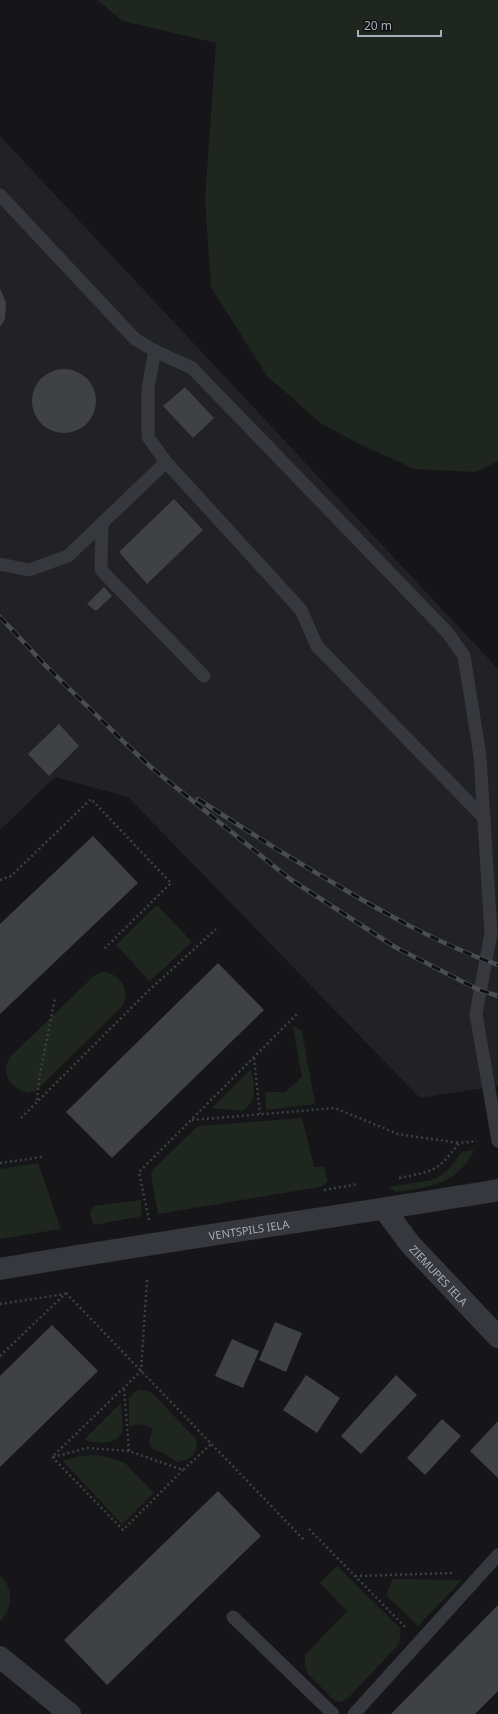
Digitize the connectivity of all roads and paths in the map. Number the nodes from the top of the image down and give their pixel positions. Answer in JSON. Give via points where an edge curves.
{"nodes":[{"id":1,"x":0,"y":195,"type":"edge"},
{"id":2,"x":155,"y":351,"type":"junction"},
{"id":3,"x":166,"y":462,"type":"junction"},
{"id":4,"x":102,"y":523,"type":"junction"},
{"id":5,"x":0,"y":564,"type":"edge"},
{"id":6,"x":204,"y":676,"type":"dead end"},
{"id":7,"x":484,"y":818,"type":"junction"},
{"id":8,"x":0,"y":880,"type":"edge"},
{"id":9,"x":216,"y":929,"type":"dead end"},
{"id":10,"x":104,"y":950,"type":"dead end"},
{"id":11,"x":55,"y":998,"type":"dead end"},
{"id":12,"x":298,"y":1013,"type":"dead end"},
{"id":13,"x":254,"y":1057,"type":"junction"},
{"id":14,"x":37,"y":1101,"type":"junction"},
{"id":15,"x":260,"y":1114,"type":"junction"},
{"id":16,"x":21,"y":1118,"type":"dead end"},
{"id":17,"x":192,"y":1120,"type":"junction"},
{"id":18,"x":498,"y":1140,"type":"edge"},
{"id":19,"x":459,"y":1143,"type":"junction"},
{"id":20,"x":42,"y":1157,"type":"dead end"},
{"id":21,"x":0,"y":1163,"type":"edge"},
{"id":22,"x":392,"y":1179,"type":"dead end"},
{"id":23,"x":498,"y":1190,"type":"edge"},
{"id":24,"x":384,"y":1209,"type":"junction"},
{"id":25,"x":149,"y":1220,"type":"dead end"},
{"id":26,"x":0,"y":1269,"type":"edge"},
{"id":27,"x":147,"y":1280,"type":"dead end"},
{"id":28,"x":66,"y":1294,"type":"junction"},
{"id":29,"x":0,"y":1304,"type":"edge"},
{"id":30,"x":498,"y":1337,"type":"edge"},
{"id":31,"x":0,"y":1356,"type":"edge"},
{"id":32,"x":141,"y":1372,"type":"junction"},
{"id":33,"x":124,"y":1388,"type":"junction"},
{"id":34,"x":211,"y":1444,"type":"junction"},
{"id":35,"x":129,"y":1451,"type":"junction"},
{"id":36,"x":52,"y":1457,"type":"junction"},
{"id":37,"x":183,"y":1470,"type":"junction"},
{"id":38,"x":309,"y":1529,"type":"dead end"},
{"id":39,"x":304,"y":1540,"type":"dead end"},
{"id":40,"x":498,"y":1555,"type":"edge"},
{"id":41,"x":482,"y":1572,"type":"junction"},
{"id":42,"x":354,"y":1576,"type":"junction"},
{"id":43,"x":233,"y":1617,"type":"dead end"},
{"id":44,"x":420,"y":1642,"type":"junction"},
{"id":45,"x":0,"y":1657,"type":"edge"},
{"id":46,"x":70,"y":1714,"type":"edge"},
{"id":47,"x":333,"y":1714,"type":"edge"},
{"id":48,"x":354,"y":1714,"type":"edge"}],
"edges":[{"from":1,"to":2,"type":"lane","via":[[135,339]]},
{"from":2,"to":3,"type":"lane","via":[[148,388],[148,437]]},
{"from":2,"to":7,"type":"lane","via":[[192,368],[447,632],[464,656],[480,756]]},
{"from":3,"to":4,"type":"lane"},
{"from":3,"to":7,"type":"lane","via":[[301,610],[317,646]]},
{"from":4,"to":5,"type":"lane","via":[[68,556],[29,570]]},
{"from":4,"to":6,"type":"lane","via":[[101,570]]},
{"from":7,"to":18,"type":"lane","via":[[491,933],[476,1014]]},
{"from":8,"to":10,"type":"path","via":[[11,876],[91,799],[171,883]]},
{"from":9,"to":14,"type":"path","via":[[145,994]]},
{"from":11,"to":14,"type":"path"},
{"from":12,"to":13,"type":"path"},
{"from":13,"to":15,"type":"path"},
{"from":13,"to":17,"type":"path"},
{"from":14,"to":16,"type":"path"},
{"from":15,"to":17,"type":"path"},
{"from":15,"to":19,"type":"path","via":[[335,1108],[398,1134]]},
{"from":17,"to":25,"type":"path","via":[[139,1172]]},
{"from":18,"to":19,"type":"path"},
{"from":19,"to":22,"type":"path","via":[[443,1164],[429,1172]]},
{"from":20,"to":21,"type":"path"},
{"from":23,"to":24,"type":"street","name":"VENTSPILS IELA"},
{"from":24,"to":26,"type":"street","name":"VENTSPILS IELA"},
{"from":24,"to":30,"type":"street","name":"ZIEMUPES IELA","via":[[410,1244]]},
{"from":27,"to":32,"type":"path"},
{"from":28,"to":29,"type":"path"},
{"from":28,"to":31,"type":"path"},
{"from":28,"to":32,"type":"path"},
{"from":32,"to":33,"type":"path"},
{"from":32,"to":34,"type":"path"},
{"from":33,"to":35,"type":"path"},
{"from":33,"to":36,"type":"path"},
{"from":34,"to":37,"type":"path"},
{"from":34,"to":39,"type":"path"},
{"from":35,"to":36,"type":"path","via":[[88,1448]]},
{"from":35,"to":37,"type":"path"},
{"from":36,"to":37,"type":"path","via":[[123,1530]]},
{"from":38,"to":42,"type":"path"},
{"from":40,"to":41,"type":"lane"},
{"from":41,"to":42,"type":"path"},
{"from":41,"to":44,"type":"lane"},
{"from":42,"to":44,"type":"path"},
{"from":43,"to":47,"type":"lane"},
{"from":44,"to":48,"type":"lane"},
{"from":45,"to":46,"type":"street"}]}
